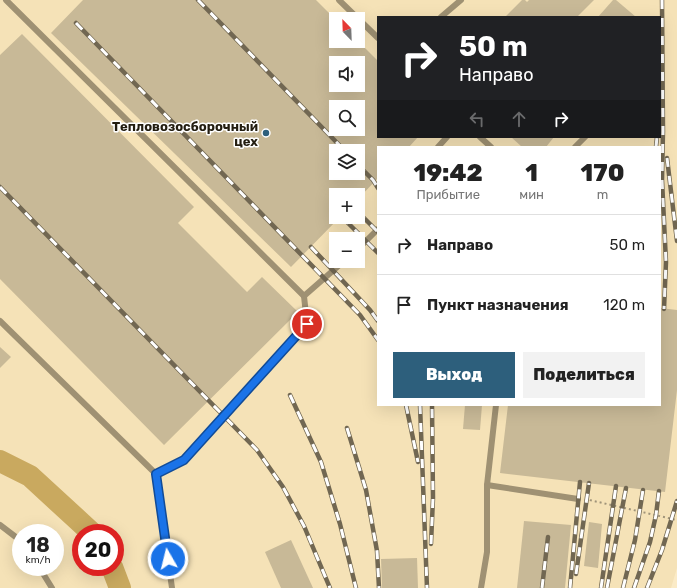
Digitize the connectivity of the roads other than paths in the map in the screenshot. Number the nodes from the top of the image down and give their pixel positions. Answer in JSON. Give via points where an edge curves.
{"nodes":[{"id":1,"x":6,"y":0,"type":"edge"},
{"id":2,"x":339,"y":0,"type":"edge"},
{"id":3,"x":461,"y":0,"type":"edge"},
{"id":4,"x":443,"y":16,"type":"edge"},
{"id":5,"x":377,"y":37,"type":"edge"},
{"id":6,"x":446,"y":138,"type":"edge"},
{"id":7,"x":481,"y":138,"type":"edge"},
{"id":8,"x":584,"y":138,"type":"edge"},
{"id":9,"x":439,"y":146,"type":"edge"},
{"id":10,"x":490,"y":146,"type":"edge"},
{"id":11,"x":576,"y":146,"type":"edge"},
{"id":12,"x":377,"y":230,"type":"edge"},
{"id":13,"x":365,"y":242,"type":"edge"},
{"id":14,"x":336,"y":268,"type":"edge"},
{"id":15,"x":304,"y":296,"type":"junction"},
{"id":16,"x":0,"y":321,"type":"edge"},
{"id":17,"x":496,"y":406,"type":"edge"},
{"id":18,"x":156,"y":474,"type":"junction"},
{"id":19,"x":488,"y":485,"type":"junction"},
{"id":20,"x":578,"y":499,"type":"road end"},
{"id":21,"x":0,"y":525,"type":"edge"},
{"id":22,"x":12,"y":534,"type":"edge"},
{"id":23,"x":45,"y":576,"type":"edge"},
{"id":24,"x":52,"y":588,"type":"edge"},
{"id":25,"x":172,"y":588,"type":"edge"},
{"id":26,"x":481,"y":588,"type":"edge"}],
"edges":[{"from":1,"to":15,"type":"lane"},
{"from":2,"to":5,"type":"lane"},
{"from":3,"to":4,"type":"lane"},
{"from":6,"to":9,"type":"lane"},
{"from":7,"to":10,"type":"lane"},
{"from":8,"to":11,"type":"lane"},
{"from":12,"to":13,"type":"lane"},
{"from":14,"to":15,"type":"lane"},
{"from":15,"to":18,"type":"lane","via":[[307,324],[184,460]]},
{"from":16,"to":18,"type":"lane"},
{"from":17,"to":19,"type":"lane"},
{"from":18,"to":25,"type":"lane"},
{"from":19,"to":20,"type":"lane"},
{"from":19,"to":26,"type":"lane","via":[[487,552]]},
{"from":21,"to":22,"type":"lane"},
{"from":23,"to":24,"type":"lane"}]}
